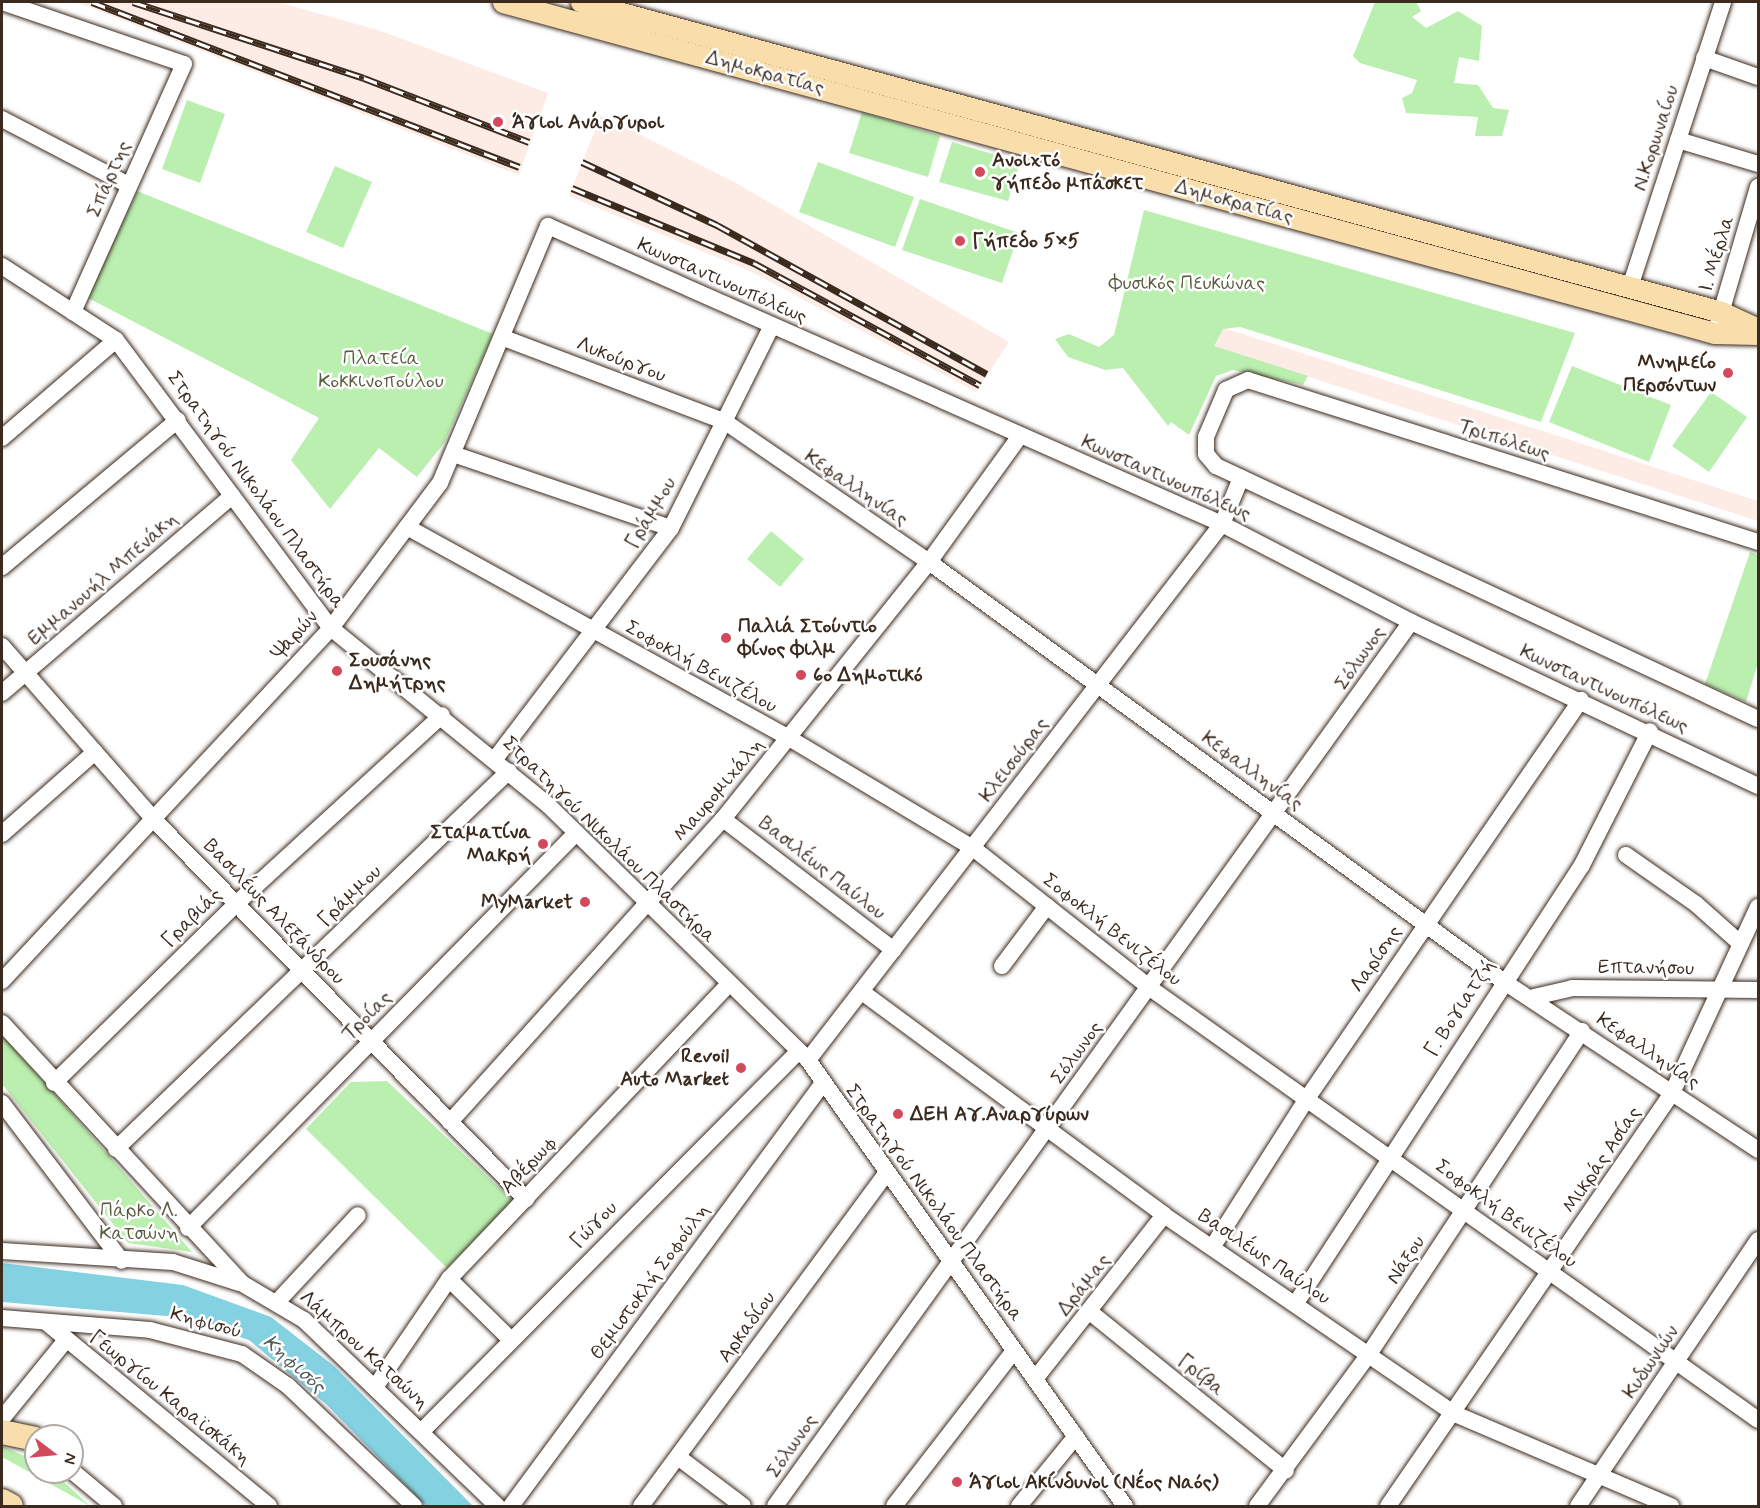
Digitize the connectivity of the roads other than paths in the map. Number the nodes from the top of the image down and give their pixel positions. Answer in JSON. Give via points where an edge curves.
{"nodes":[{"id":1,"x":2,"y":2,"type":"edge"},
{"id":2,"x":503,"y":2,"type":"edge"},
{"id":3,"x":581,"y":2,"type":"edge"},
{"id":4,"x":1723,"y":2,"type":"edge"},
{"id":5,"x":1704,"y":58,"type":"junction"},
{"id":6,"x":1758,"y":77,"type":"edge"},
{"id":7,"x":2,"y":120,"type":"edge"},
{"id":8,"x":1678,"y":140,"type":"junction"},
{"id":9,"x":1758,"y":164,"type":"edge"},
{"id":10,"x":129,"y":185,"type":"junction"},
{"id":11,"x":1758,"y":187,"type":"edge"},
{"id":12,"x":548,"y":226,"type":"joint"},
{"id":13,"x":2,"y":266,"type":"edge"},
{"id":14,"x":1629,"y":287,"type":"junction"},
{"id":15,"x":73,"y":312,"type":"junction"},
{"id":16,"x":1721,"y":312,"type":"junction"},
{"id":17,"x":771,"y":327,"type":"junction"},
{"id":18,"x":1758,"y":328,"type":"edge"},
{"id":19,"x":1715,"y":333,"type":"junction"},
{"id":20,"x":1758,"y":334,"type":"edge"},
{"id":21,"x":504,"y":338,"type":"junction"},
{"id":22,"x":116,"y":340,"type":"junction"},
{"id":23,"x":1237,"y":382,"type":"joint"},
{"id":24,"x":178,"y":420,"type":"junction"},
{"id":25,"x":724,"y":421,"type":"junction"},
{"id":26,"x":1019,"y":437,"type":"junction"},
{"id":27,"x":2,"y":438,"type":"edge"},
{"id":28,"x":456,"y":454,"type":"junction"},
{"id":29,"x":1241,"y":478,"type":"junction"},
{"id":30,"x":232,"y":496,"type":"junction"},
{"id":31,"x":1222,"y":524,"type":"junction"},
{"id":32,"x":407,"y":527,"type":"junction"},
{"id":33,"x":671,"y":528,"type":"junction"},
{"id":34,"x":1758,"y":542,"type":"edge"},
{"id":35,"x":929,"y":562,"type":"junction"},
{"id":36,"x":2,"y":567,"type":"edge"},
{"id":37,"x":1411,"y":622,"type":"junction"},
{"id":38,"x":332,"y":628,"type":"junction"},
{"id":39,"x":596,"y":633,"type":"junction"},
{"id":40,"x":2,"y":646,"type":"edge"},
{"id":41,"x":25,"y":673,"type":"junction"},
{"id":42,"x":1098,"y":684,"type":"junction"},
{"id":43,"x":2,"y":693,"type":"edge"},
{"id":44,"x":1581,"y":700,"type":"junction"},
{"id":45,"x":442,"y":715,"type":"junction"},
{"id":46,"x":1758,"y":719,"type":"edge"},
{"id":47,"x":1650,"y":731,"type":"junction"},
{"id":48,"x":789,"y":738,"type":"junction"},
{"id":49,"x":95,"y":752,"type":"junction"},
{"id":50,"x":495,"y":759,"type":"junction"},
{"id":51,"x":509,"y":771,"type":"junction"},
{"id":52,"x":1758,"y":786,"type":"edge"},
{"id":53,"x":1275,"y":814,"type":"junction"},
{"id":54,"x":723,"y":819,"type":"junction"},
{"id":55,"x":155,"y":821,"type":"junction"},
{"id":56,"x":576,"y":833,"type":"junction"},
{"id":57,"x":2,"y":834,"type":"edge"},
{"id":58,"x":973,"y":848,"type":"junction"},
{"id":59,"x":1626,"y":855,"type":"dead end"},
{"id":60,"x":237,"y":903,"type":"junction"},
{"id":61,"x":651,"y":904,"type":"junction"},
{"id":62,"x":1047,"y":906,"type":"junction"},
{"id":63,"x":1758,"y":907,"type":"edge"},
{"id":64,"x":1426,"y":922,"type":"junction"},
{"id":65,"x":1740,"y":944,"type":"junction"},
{"id":66,"x":894,"y":950,"type":"junction"},
{"id":67,"x":1002,"y":966,"type":"dead end"},
{"id":68,"x":303,"y":972,"type":"junction"},
{"id":69,"x":2,"y":981,"type":"edge"},
{"id":70,"x":1503,"y":981,"type":"junction"},
{"id":71,"x":728,"y":985,"type":"junction"},
{"id":72,"x":1150,"y":988,"type":"junction"},
{"id":73,"x":1717,"y":990,"type":"junction"},
{"id":74,"x":1758,"y":990,"type":"edge"},
{"id":75,"x":862,"y":992,"type":"junction"},
{"id":76,"x":1534,"y":996,"type":"junction"},
{"id":77,"x":2,"y":1023,"type":"edge"},
{"id":78,"x":1582,"y":1031,"type":"junction"},
{"id":79,"x":372,"y":1041,"type":"junction"},
{"id":80,"x":804,"y":1056,"type":"junction"},
{"id":81,"x":54,"y":1083,"type":"junction"},
{"id":82,"x":823,"y":1083,"type":"junction"},
{"id":83,"x":1672,"y":1093,"type":"junction"},
{"id":84,"x":1308,"y":1097,"type":"junction"},
{"id":85,"x":2,"y":1103,"type":"edge"},
{"id":86,"x":450,"y":1122,"type":"junction"},
{"id":87,"x":1047,"y":1130,"type":"junction"},
{"id":88,"x":116,"y":1149,"type":"junction"},
{"id":89,"x":1758,"y":1150,"type":"edge"},
{"id":90,"x":1389,"y":1155,"type":"junction"},
{"id":91,"x":887,"y":1172,"type":"junction"},
{"id":92,"x":526,"y":1198,"type":"junction"},
{"id":93,"x":1465,"y":1209,"type":"junction"},
{"id":94,"x":358,"y":1215,"type":"dead end"},
{"id":95,"x":1164,"y":1215,"type":"junction"},
{"id":96,"x":188,"y":1228,"type":"junction"},
{"id":97,"x":1758,"y":1240,"type":"edge"},
{"id":98,"x":1213,"y":1246,"type":"junction"},
{"id":99,"x":2,"y":1250,"type":"edge"},
{"id":100,"x":950,"y":1260,"type":"junction"},
{"id":101,"x":122,"y":1261,"type":"junction"},
{"id":102,"x":1551,"y":1273,"type":"junction"},
{"id":103,"x":449,"y":1279,"type":"junction"},
{"id":104,"x":243,"y":1284,"type":"junction"},
{"id":105,"x":278,"y":1301,"type":"junction"},
{"id":106,"x":1296,"y":1303,"type":"junction"},
{"id":107,"x":1090,"y":1312,"type":"junction"},
{"id":108,"x":2,"y":1317,"type":"edge"},
{"id":109,"x":46,"y":1322,"type":"junction"},
{"id":110,"x":510,"y":1339,"type":"junction"},
{"id":111,"x":66,"y":1340,"type":"junction"},
{"id":112,"x":1014,"y":1351,"type":"junction"},
{"id":113,"x":1369,"y":1354,"type":"junction"},
{"id":114,"x":1676,"y":1361,"type":"junction"},
{"id":115,"x":1035,"y":1379,"type":"junction"},
{"id":116,"x":376,"y":1386,"type":"junction"},
{"id":117,"x":1455,"y":1414,"type":"junction"},
{"id":118,"x":3,"y":1420,"type":"edge"},
{"id":119,"x":1758,"y":1420,"type":"edge"},
{"id":120,"x":422,"y":1431,"type":"junction"},
{"id":121,"x":24,"y":1433,"type":"edge"},
{"id":122,"x":1076,"y":1436,"type":"junction"},
{"id":123,"x":678,"y":1457,"type":"junction"},
{"id":124,"x":1286,"y":1471,"type":"junction"},
{"id":125,"x":1600,"y":1475,"type":"junction"},
{"id":126,"x":84,"y":1481,"type":"edge"},
{"id":127,"x":2,"y":1501,"type":"edge"},
{"id":128,"x":410,"y":1505,"type":"edge"},
{"id":129,"x":11,"y":1506,"type":"edge"},
{"id":130,"x":114,"y":1506,"type":"edge"},
{"id":131,"x":269,"y":1506,"type":"edge"},
{"id":132,"x":497,"y":1506,"type":"edge"},
{"id":133,"x":512,"y":1506,"type":"edge"},
{"id":134,"x":641,"y":1506,"type":"edge"},
{"id":135,"x":742,"y":1506,"type":"edge"},
{"id":136,"x":775,"y":1506,"type":"edge"},
{"id":137,"x":894,"y":1506,"type":"edge"},
{"id":138,"x":1019,"y":1506,"type":"edge"},
{"id":139,"x":1125,"y":1506,"type":"edge"},
{"id":140,"x":1257,"y":1506,"type":"edge"},
{"id":141,"x":1390,"y":1506,"type":"edge"},
{"id":142,"x":1578,"y":1506,"type":"edge"},
{"id":143,"x":1671,"y":1506,"type":"edge"}],
"edges":[{"from":1,"to":10,"type":"street","name":"Σπάρτης","via":[[184,64]]},
{"from":2,"to":19,"type":"main road","name":"Δημοκρατίας"},
{"from":3,"to":14,"type":"main road","name":"Δημοκρατίας"},
{"from":4,"to":5,"type":"street","name":"Ν.Κορωναίου"},
{"from":5,"to":6,"type":"street"},
{"from":5,"to":8,"type":"street","name":"Ν.Κορωναίου"},
{"from":7,"to":10,"type":"street"},
{"from":8,"to":9,"type":"street"},
{"from":8,"to":14,"type":"street","name":"Ν.Κορωναίου"},
{"from":10,"to":15,"type":"street","name":"Σπάρτης"},
{"from":11,"to":16,"type":"street","name":"Ι. Μέρλα"},
{"from":12,"to":17,"type":"street","name":"Κωνσταντινουπόλεως"},
{"from":12,"to":21,"type":"street","name":"Ψαρών"},
{"from":13,"to":15,"type":"street","name":"Στρατηγού Νικολάου Πλαστήρα"},
{"from":14,"to":16,"type":"main road","name":"Δημοκρατίας"},
{"from":15,"to":22,"type":"street","name":"Στρατηγού Νικολάου Πλαστήρα"},
{"from":16,"to":18,"type":"main road","name":"Δημοκρατίας"},
{"from":16,"to":19,"type":"street","name":"Ι. Μέρλα"},
{"from":17,"to":25,"type":"street","name":"Γράμμου"},
{"from":17,"to":26,"type":"street","name":"Κωνσταντινουπόλεως"},
{"from":19,"to":20,"type":"main road","name":"Δημοκρατίας"},
{"from":21,"to":25,"type":"street","name":"Λυκούργου"},
{"from":21,"to":28,"type":"street","name":"Ψαρών"},
{"from":22,"to":24,"type":"street","name":"Στρατηγού Νικολάου Πλαστήρα"},
{"from":22,"to":27,"type":"street"},
{"from":23,"to":29,"type":"street","name":"Κωνσταντινουπόλεως","via":[[1226,390],[1206,436],[1206,454],[1216,466]]},
{"from":23,"to":34,"type":"street","name":"Τριπόλεως","via":[[1248,380]]},
{"from":24,"to":30,"type":"street","name":"Στρατηγού Νικολάου Πλαστήρα"},
{"from":24,"to":36,"type":"street"},
{"from":25,"to":33,"type":"street","name":"Γράμμου"},
{"from":25,"to":35,"type":"street","name":"Κεφαλληνίας"},
{"from":26,"to":31,"type":"street","name":"Κωνσταντινουπόλεως"},
{"from":26,"to":35,"type":"street","name":"Μαυρομιχάλη"},
{"from":28,"to":32,"type":"street","name":"Ψαρών"},
{"from":28,"to":33,"type":"street"},
{"from":29,"to":31,"type":"street","name":"Κλεισούρας"},
{"from":29,"to":46,"type":"street","name":"Κωνσταντινουπόλεως"},
{"from":30,"to":38,"type":"street","name":"Στρατηγού Νικολάου Πλαστήρα"},
{"from":30,"to":41,"type":"street","name":"Εμμανουήλ Μπενάκη"},
{"from":31,"to":37,"type":"street","name":"Κωνσταντινουπόλεως"},
{"from":31,"to":42,"type":"street","name":"Κλεισούρας"},
{"from":32,"to":38,"type":"street","name":"Ψαρών"},
{"from":32,"to":39,"type":"street","name":"Σοφοκλή Βενιζέλου"},
{"from":33,"to":39,"type":"street","name":"Γράμμου"},
{"from":35,"to":42,"type":"street","name":"Κεφαλληνίας"},
{"from":35,"to":48,"type":"street","name":"Μαυρομιχάλη"},
{"from":37,"to":44,"type":"street","name":"Κωνσταντινουπόλεως"},
{"from":37,"to":53,"type":"street","name":"Σόλωνος"},
{"from":38,"to":45,"type":"street","name":"Στρατηγού Νικολάου Πλαστήρα"},
{"from":38,"to":55,"type":"street","name":"Ψαρών"},
{"from":39,"to":48,"type":"street","name":"Σοφοκλή Βενιζέλου"},
{"from":39,"to":50,"type":"street","name":"Γράμμου"},
{"from":40,"to":41,"type":"street","name":"Βασιλέως Αλεξάνδρου"},
{"from":41,"to":43,"type":"street","name":"Εμμανουήλ Μπενάκη"},
{"from":41,"to":49,"type":"street","name":"Βασιλέως Αλεξάνδρου"},
{"from":42,"to":53,"type":"street","name":"Κεφαλληνίας"},
{"from":42,"to":58,"type":"street","name":"Κλεισούρας"},
{"from":44,"to":47,"type":"street","name":"Κωνσταντινουπόλεως"},
{"from":44,"to":64,"type":"street","name":"Λαρίσης"},
{"from":45,"to":50,"type":"street","name":"Στρατηγού Νικολάου Πλαστήρα"},
{"from":45,"to":60,"type":"street","name":"Γραβιάς"},
{"from":47,"to":52,"type":"street","name":"Κωνσταντινουπόλεως"},
{"from":47,"to":70,"type":"street","name":"Γ. Βογιατζή","via":[[1582,865]]},
{"from":48,"to":54,"type":"street","name":"Μαυρομιχάλη"},
{"from":48,"to":58,"type":"street","name":"Σοφοκλή Βενιζέλου"},
{"from":49,"to":55,"type":"street","name":"Βασιλέως Αλεξάνδρου"},
{"from":49,"to":57,"type":"street"},
{"from":50,"to":51,"type":"street","name":"Στρατηγού Νικολάου Πλαστήρα"},
{"from":51,"to":56,"type":"street","name":"Στρατηγού Νικολάου Πλαστήρα"},
{"from":51,"to":68,"type":"street","name":"Γράμμου"},
{"from":53,"to":64,"type":"street","name":"Κεφαλληνίας"},
{"from":53,"to":72,"type":"street","name":"Σόλωνος"},
{"from":54,"to":61,"type":"street","name":"Μαυρομιχάλη"},
{"from":54,"to":66,"type":"street","name":"Βασιλέως Παύλου"},
{"from":55,"to":60,"type":"street","name":"Βασιλέως Αλεξάνδρου"},
{"from":55,"to":69,"type":"street","name":"Ψαρών"},
{"from":56,"to":61,"type":"street","name":"Στρατηγού Νικολάου Πλαστήρα"},
{"from":56,"to":79,"type":"street","name":"Τροίας"},
{"from":58,"to":62,"type":"street","name":"Σοφοκλή Βενιζέλου"},
{"from":58,"to":66,"type":"street","name":"Κλεισούρας"},
{"from":59,"to":65,"type":"street"},
{"from":60,"to":68,"type":"street","name":"Βασιλέως Αλεξάνδρου"},
{"from":60,"to":81,"type":"street","name":"Γραβιάς"},
{"from":61,"to":71,"type":"street","name":"Στρατηγού Νικολάου Πλαστήρα"},
{"from":61,"to":86,"type":"street","name":"Μαυρομιχάλη"},
{"from":62,"to":67,"type":"street"},
{"from":62,"to":72,"type":"street","name":"Σοφοκλή Βενιζέλου"},
{"from":63,"to":65,"type":"street","name":"Μικράς Ασίας"},
{"from":64,"to":70,"type":"street","name":"Κεφαλληνίας"},
{"from":64,"to":84,"type":"street","name":"Λαρίσης"},
{"from":65,"to":73,"type":"street","name":"Μικράς Ασίας"},
{"from":66,"to":75,"type":"street","name":"Κλεισούρας"},
{"from":68,"to":79,"type":"street","name":"Βασιλέως Αλεξάνδρου"},
{"from":68,"to":88,"type":"street","name":"Γράμμου"},
{"from":70,"to":76,"type":"street","name":"Κεφαλληνίας"},
{"from":70,"to":90,"type":"street","name":"Γ. Βογιατζή"},
{"from":71,"to":80,"type":"street","name":"Στρατηγού Νικολάου Πλαστήρα"},
{"from":71,"to":92,"type":"street","name":"Αβέρωφ"},
{"from":72,"to":84,"type":"street","name":"Σοφοκλή Βενιζέλου"},
{"from":72,"to":87,"type":"street","name":"Σόλωνος"},
{"from":73,"to":74,"type":"street","name":"Επτανήσου"},
{"from":73,"to":76,"type":"street","name":"Επτανήσου","via":[[1572,988]]},
{"from":73,"to":83,"type":"street","name":"Μικράς Ασίας"},
{"from":75,"to":80,"type":"street","name":"Κλεισούρας"},
{"from":75,"to":87,"type":"street","name":"Βασιλέως Παύλου"},
{"from":76,"to":78,"type":"street","name":"Κεφαλληνίας"},
{"from":77,"to":81,"type":"street","name":"Λάμπρου Κατσώνη"},
{"from":78,"to":83,"type":"street","name":"Κεφαλληνίας"},
{"from":78,"to":93,"type":"street","name":"Νάξου"},
{"from":79,"to":86,"type":"street","name":"Βασιλέως Αλεξάνδρου"},
{"from":79,"to":96,"type":"street","name":"Τροίας"},
{"from":80,"to":82,"type":"street","name":"Στρατηγού Νικολάου Πλαστήρα"},
{"from":80,"to":110,"type":"street","name":"Γώγου"},
{"from":81,"to":88,"type":"street","name":"Λάμπρου Κατσώνη"},
{"from":82,"to":91,"type":"street","name":"Στρατηγού Νικολάου Πλαστήρα"},
{"from":82,"to":133,"type":"street","name":"Θεμιστοκλή Σοφούλη"},
{"from":83,"to":89,"type":"street","name":"Κεφαλληνίας"},
{"from":83,"to":102,"type":"street","name":"Μικράς Ασίας"},
{"from":84,"to":90,"type":"street","name":"Σοφοκλή Βενιζέλου"},
{"from":84,"to":98,"type":"street","name":"Λαρίσης"},
{"from":85,"to":101,"type":"street"},
{"from":86,"to":92,"type":"street","name":"Βασιλέως Αλεξάνδρου"},
{"from":87,"to":95,"type":"street","name":"Βασιλέως Παύλου"},
{"from":87,"to":100,"type":"street","name":"Σόλωνος"},
{"from":88,"to":96,"type":"street","name":"Λάμπρου Κατσώνη"},
{"from":90,"to":93,"type":"street","name":"Σοφοκλή Βενιζέλου"},
{"from":90,"to":106,"type":"street","name":"Γ. Βογιατζή"},
{"from":91,"to":100,"type":"street","name":"Στρατηγού Νικολάου Πλαστήρα"},
{"from":91,"to":123,"type":"street","name":"Αρκαδίου"},
{"from":92,"to":103,"type":"street","name":"Αβέρωφ"},
{"from":93,"to":102,"type":"street","name":"Σοφοκλή Βενιζέλου"},
{"from":93,"to":113,"type":"street","name":"Νάξου"},
{"from":94,"to":105,"type":"street"},
{"from":95,"to":98,"type":"street","name":"Βασιλέως Παύλου"},
{"from":95,"to":107,"type":"street","name":"Δράμας"},
{"from":96,"to":104,"type":"street","name":"Λάμπρου Κατσώνη"},
{"from":97,"to":114,"type":"street","name":"Κυδωνιών"},
{"from":98,"to":106,"type":"street","name":"Βασιλέως Παύλου"},
{"from":99,"to":101,"type":"street"},
{"from":100,"to":112,"type":"street","name":"Στρατηγού Νικολάου Πλαστήρα"},
{"from":100,"to":136,"type":"street","name":"Σόλωνος"},
{"from":101,"to":104,"type":"street","via":[[173,1262]]},
{"from":102,"to":114,"type":"street","name":"Σοφοκλή Βενιζέλου"},
{"from":102,"to":117,"type":"street","name":"Μικράς Ασίας"},
{"from":103,"to":110,"type":"street"},
{"from":103,"to":116,"type":"street","name":"Αβέρωφ"},
{"from":104,"to":105,"type":"street","name":"Λάμπρου Κατσώνη"},
{"from":105,"to":116,"type":"street","name":"Λάμπρου Κατσώνη"},
{"from":106,"to":113,"type":"street","name":"Βασιλέως Παύλου"},
{"from":107,"to":115,"type":"street","name":"Δράμας"},
{"from":107,"to":124,"type":"street","name":"Γρίβα"},
{"from":108,"to":109,"type":"street","name":"Κηφισού"},
{"from":109,"to":111,"type":"street","name":"Γεωργίου Καραϊσκάκη"},
{"from":109,"to":128,"type":"street","name":"Κηφισού","via":[[150,1330],[242,1354],[288,1386]]},
{"from":110,"to":120,"type":"street","name":"Γώγου"},
{"from":111,"to":118,"type":"street"},
{"from":111,"to":131,"type":"street","name":"Γεωργίου Καραϊσκάκη"},
{"from":112,"to":115,"type":"street","name":"Στρατηγού Νικολάου Πλαστήρα"},
{"from":112,"to":137,"type":"street"},
{"from":113,"to":117,"type":"street","name":"Βασιλέως Παύλου"},
{"from":113,"to":124,"type":"street","name":"Νάξου"},
{"from":114,"to":119,"type":"street","name":"Σοφοκλή Βενιζέλου"},
{"from":114,"to":125,"type":"street","name":"Κυδωνιών"},
{"from":115,"to":122,"type":"street","name":"Στρατηγού Νικολάου Πλαστήρα"},
{"from":116,"to":120,"type":"street","name":"Λάμπρου Κατσώνη"},
{"from":117,"to":125,"type":"street","name":"Βασιλέως Παύλου"},
{"from":117,"to":141,"type":"street","name":"Μικράς Ασίας"},
{"from":118,"to":121,"type":"highway"},
{"from":120,"to":132,"type":"street","name":"Λάμπρου Κατσώνη"},
{"from":122,"to":138,"type":"street"},
{"from":122,"to":139,"type":"street","name":"Στρατηγού Νικολάου Πλαστήρα"},
{"from":123,"to":134,"type":"street","name":"Αρκαδίου"},
{"from":123,"to":135,"type":"street"},
{"from":124,"to":140,"type":"street","name":"Νάξου"},
{"from":125,"to":142,"type":"street","name":"Κυδωνιών"},
{"from":125,"to":143,"type":"street","name":"Βασιλέως Παύλου"},
{"from":126,"to":130,"type":"street"},
{"from":127,"to":129,"type":"highway"}]}
